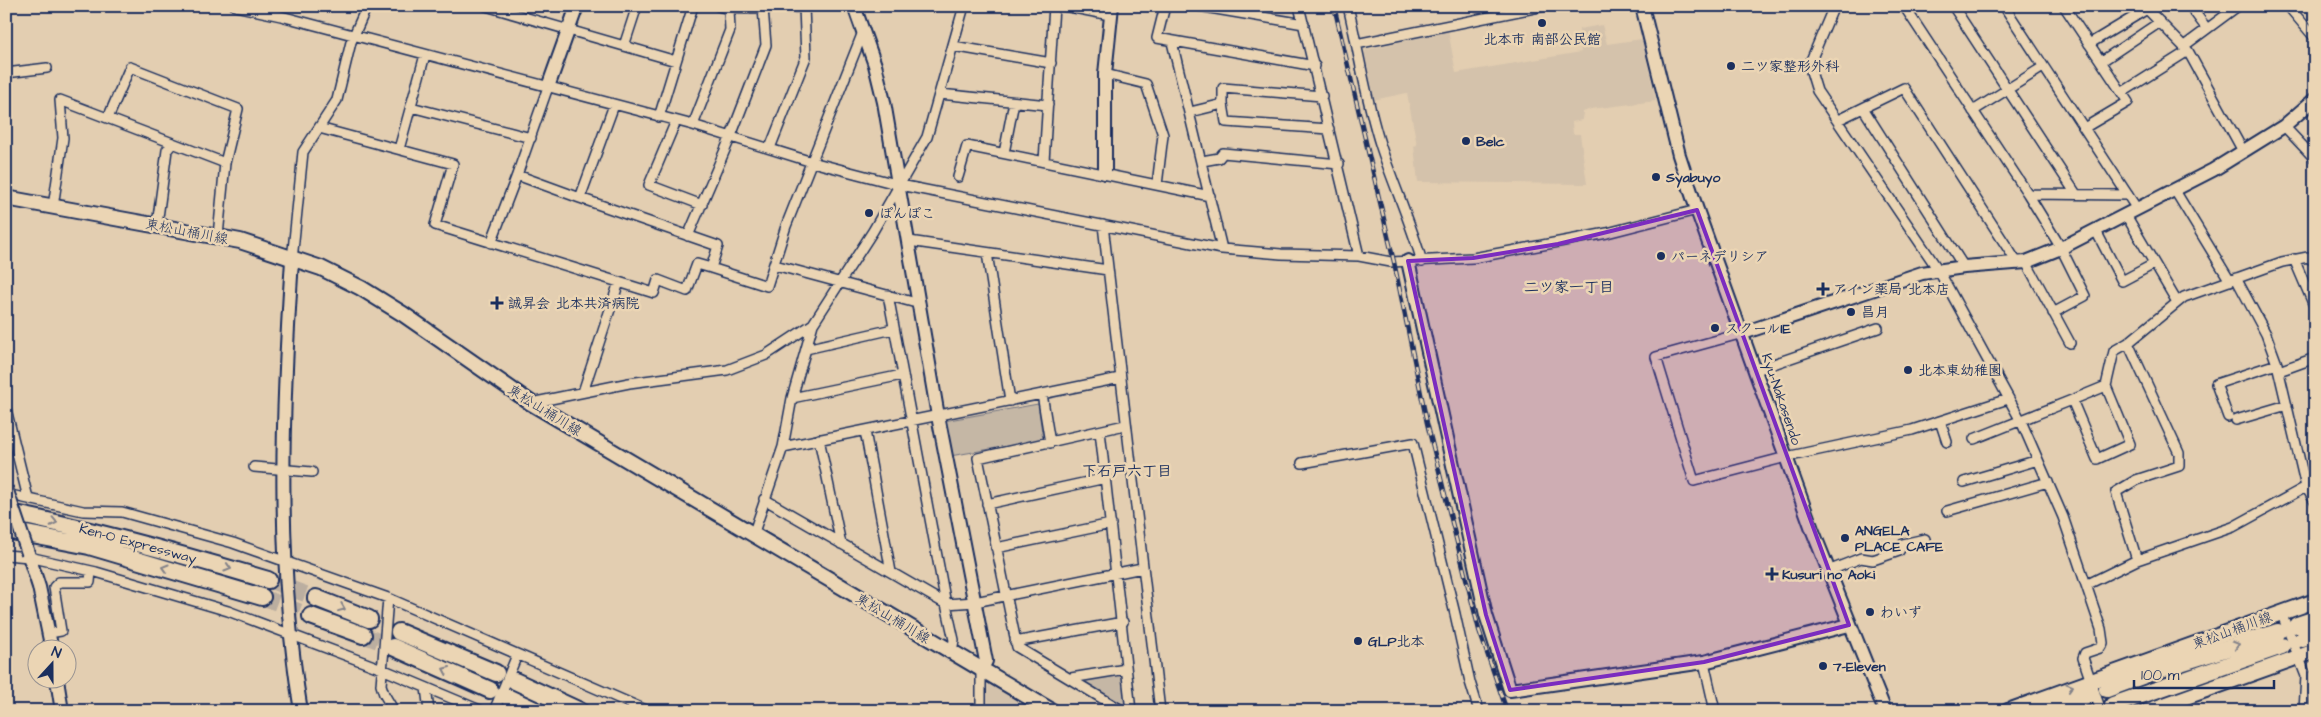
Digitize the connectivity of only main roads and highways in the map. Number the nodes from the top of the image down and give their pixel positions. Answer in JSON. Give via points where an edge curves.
{"nodes":[{"id":1,"x":6,"y":198,"type":"edge"},
{"id":2,"x":6,"y":512,"type":"edge"},
{"id":3,"x":6,"y":530,"type":"edge"},
{"id":4,"x":268,"y":580,"type":"tunnel mouth"},
{"id":5,"x":262,"y":597,"type":"tunnel mouth"},
{"id":6,"x":316,"y":598,"type":"tunnel mouth"},
{"id":7,"x":2315,"y":601,"type":"edge"},
{"id":8,"x":311,"y":616,"type":"tunnel mouth"},
{"id":9,"x":369,"y":619,"type":"tunnel mouth"},
{"id":10,"x":2315,"y":619,"type":"edge"},
{"id":11,"x":2304,"y":633,"type":"edge"},
{"id":12,"x":364,"y":635,"type":"tunnel mouth"},
{"id":13,"x":2315,"y":650,"type":"edge"},
{"id":14,"x":496,"y":673,"type":"dead end"},
{"id":15,"x":515,"y":681,"type":"dead end"},
{"id":16,"x":2089,"y":689,"type":"junction"},
{"id":17,"x":2107,"y":689,"type":"dead end"},
{"id":18,"x":490,"y":690,"type":"dead end"},
{"id":19,"x":507,"y":697,"type":"dead end"},
{"id":20,"x":2107,"y":708,"type":"edge"},
{"id":21,"x":537,"y":711,"type":"edge"},
{"id":22,"x":580,"y":711,"type":"edge"},
{"id":23,"x":1052,"y":711,"type":"edge"},
{"id":24,"x":2008,"y":711,"type":"edge"},
{"id":25,"x":2046,"y":711,"type":"edge"},
{"id":26,"x":2147,"y":711,"type":"edge"}],
"edges":[{"from":1,"to":23,"type":"main road","name":"東松山桶川線","via":[[218,236],[321,268],[429,331],[531,403]]},
{"from":2,"to":4,"type":"highway","name":"Ken-O Expressway","one_way":true,"via":[[158,547]]},
{"from":5,"to":3,"type":"highway","name":"Ken-O Expressway","one_way":true,"via":[[89,546]]},
{"from":6,"to":9,"type":"highway","one_way":true},
{"from":7,"to":16,"type":"main road","name":"東松山桶川線"},
{"from":8,"to":12,"type":"highway"},
{"from":10,"to":11,"type":"highway"},
{"from":13,"to":26,"type":"main road"},
{"from":18,"to":14,"type":"highway","one_way":true,"via":[[396,639]]},
{"from":15,"to":22,"type":"highway"},
{"from":24,"to":16,"type":"main road","name":"東松山桶川線","one_way":true},
{"from":16,"to":25,"type":"highway"},
{"from":17,"to":20,"type":"highway","one_way":true,"via":[[2160,669],[2280,639]]},
{"from":19,"to":21,"type":"highway"}]}
